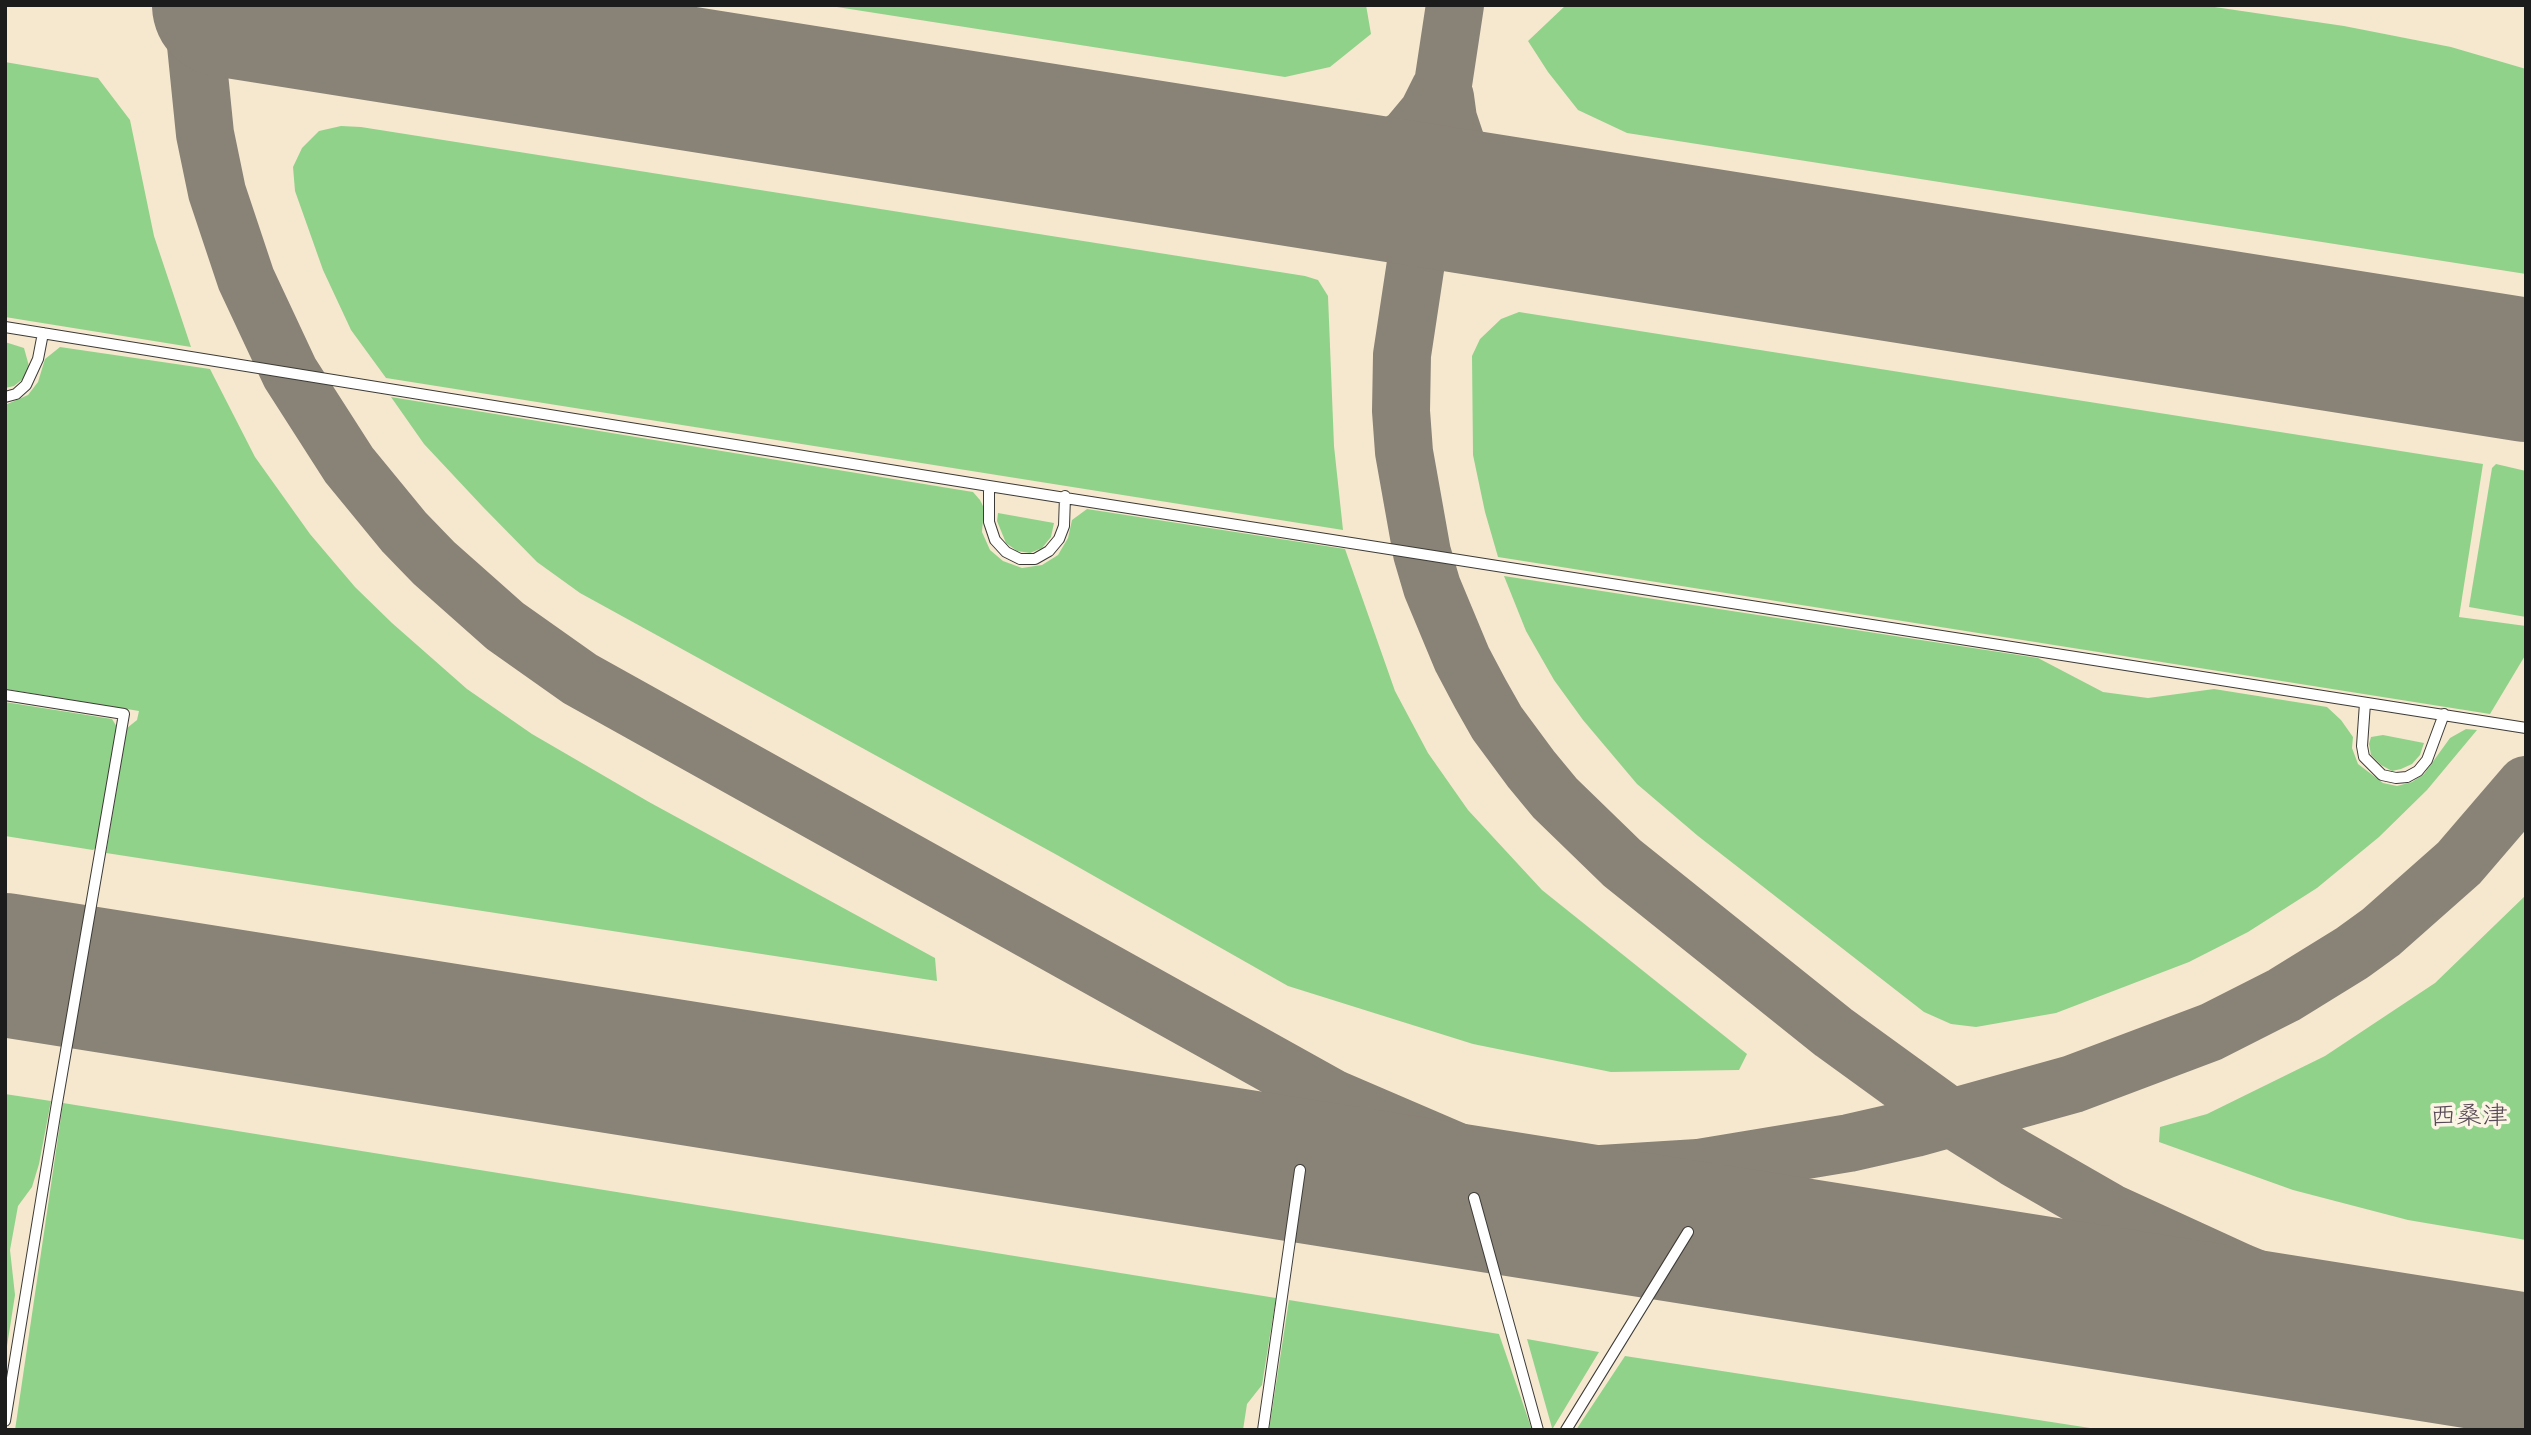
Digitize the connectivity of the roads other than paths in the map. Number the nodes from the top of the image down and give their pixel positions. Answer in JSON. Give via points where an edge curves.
{"nodes":[{"id":1,"x":5,"y":327,"type":"edge"},
{"id":2,"x":43,"y":333,"type":"junction"},
{"id":3,"x":5,"y":397,"type":"edge"},
{"id":4,"x":989,"y":486,"type":"junction"},
{"id":5,"x":1065,"y":496,"type":"junction"},
{"id":6,"x":5,"y":695,"type":"edge"},
{"id":7,"x":2365,"y":703,"type":"junction"},
{"id":8,"x":2444,"y":714,"type":"junction"},
{"id":9,"x":2526,"y":728,"type":"edge"},
{"id":10,"x":1300,"y":1170,"type":"dead end"},
{"id":11,"x":1474,"y":1198,"type":"dead end"},
{"id":12,"x":1688,"y":1232,"type":"dead end"},
{"id":13,"x":5,"y":1421,"type":"edge"},
{"id":14,"x":1263,"y":1430,"type":"edge"},
{"id":15,"x":1538,"y":1430,"type":"edge"},
{"id":16,"x":1566,"y":1430,"type":"edge"}],
"edges":[{"from":1,"to":2,"type":"lane"},
{"from":2,"to":3,"type":"lane","via":[[26,385]]},
{"from":2,"to":4,"type":"lane"},
{"from":4,"to":5,"type":"lane"},
{"from":4,"to":5,"type":"lane","via":[[989,522],[995,540],[1020,559],[1035,559],[1059,539]]},
{"from":5,"to":7,"type":"lane"},
{"from":6,"to":13,"type":"lane","via":[[124,714]]},
{"from":7,"to":8,"type":"lane"},
{"from":7,"to":8,"type":"lane","via":[[2364,757],[2382,775],[2396,778],[2418,771],[2427,760]]},
{"from":8,"to":9,"type":"lane"},
{"from":10,"to":14,"type":"lane"},
{"from":11,"to":15,"type":"lane"},
{"from":12,"to":16,"type":"lane"}]}
